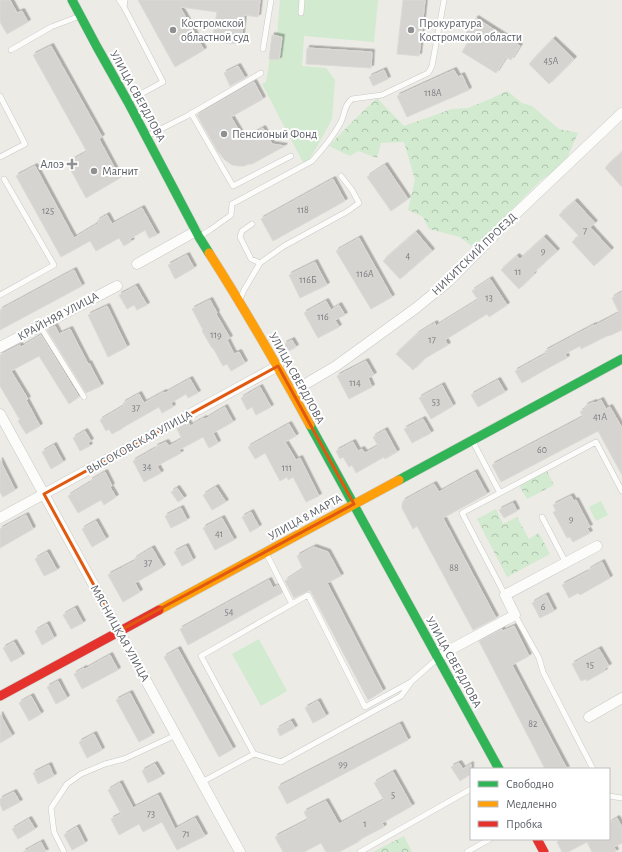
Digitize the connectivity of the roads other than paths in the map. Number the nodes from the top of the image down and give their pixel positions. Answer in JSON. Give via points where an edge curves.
{"nodes":[{"id":1,"x":72,"y":0,"type":"edge"},
{"id":2,"x":119,"y":0,"type":"edge"},
{"id":3,"x":125,"y":0,"type":"edge"},
{"id":4,"x":270,"y":0,"type":"edge"},
{"id":5,"x":302,"y":0,"type":"edge"},
{"id":6,"x":444,"y":0,"type":"edge"},
{"id":7,"x":124,"y":7,"type":"junction"},
{"id":8,"x":301,"y":13,"type":"dead end"},
{"id":9,"x":80,"y":16,"type":"junction"},
{"id":10,"x":263,"y":49,"type":"dead end"},
{"id":11,"x":11,"y":50,"type":"dead end"},
{"id":12,"x":262,"y":73,"type":"dead end"},
{"id":13,"x":0,"y":96,"type":"edge"},
{"id":14,"x":128,"y":102,"type":"junction"},
{"id":15,"x":191,"y":113,"type":"junction"},
{"id":16,"x":622,"y":113,"type":"edge"},
{"id":17,"x":146,"y":136,"type":"junction"},
{"id":18,"x":291,"y":156,"type":"dead end"},
{"id":19,"x":0,"y":157,"type":"edge"},
{"id":20,"x":341,"y":176,"type":"dead end"},
{"id":21,"x":4,"y":179,"type":"dead end"},
{"id":22,"x":252,"y":224,"type":"dead end"},
{"id":23,"x":197,"y":234,"type":"junction"},
{"id":24,"x":260,"y":263,"type":"junction"},
{"id":25,"x":137,"y":264,"type":"dead end"},
{"id":26,"x":117,"y":286,"type":"dead end"},
{"id":27,"x":0,"y":295,"type":"edge"},
{"id":28,"x":239,"y":300,"type":"junction"},
{"id":29,"x":40,"y":326,"type":"junction"},
{"id":30,"x":0,"y":347,"type":"edge"},
{"id":31,"x":622,"y":360,"type":"edge"},
{"id":32,"x":278,"y":366,"type":"junction"},
{"id":33,"x":292,"y":392,"type":"junction"},
{"id":34,"x":84,"y":397,"type":"dead end"},
{"id":35,"x":0,"y":414,"type":"edge"},
{"id":36,"x":472,"y":440,"type":"junction"},
{"id":37,"x":622,"y":492,"type":"edge"},
{"id":38,"x":500,"y":493,"type":"junction"},
{"id":39,"x":44,"y":494,"type":"junction"},
{"id":40,"x":354,"y":504,"type":"junction"},
{"id":41,"x":542,"y":517,"type":"dead end"},
{"id":42,"x":0,"y":518,"type":"edge"},
{"id":43,"x":597,"y":546,"type":"dead end"},
{"id":44,"x":266,"y":552,"type":"junction"},
{"id":45,"x":566,"y":563,"type":"junction"},
{"id":46,"x":505,"y":595,"type":"junction"},
{"id":47,"x":292,"y":604,"type":"junction"},
{"id":48,"x":515,"y":615,"type":"junction"},
{"id":49,"x":119,"y":631,"type":"junction"},
{"id":50,"x":438,"y":658,"type":"junction"},
{"id":51,"x":412,"y":681,"type":"junction"},
{"id":52,"x":0,"y":696,"type":"edge"},
{"id":53,"x":622,"y":698,"type":"edge"},
{"id":54,"x":589,"y":717,"type":"dead end"},
{"id":55,"x":176,"y":734,"type":"junction"},
{"id":56,"x":254,"y":754,"type":"junction"},
{"id":57,"x":498,"y":768,"type":"edge"},
{"id":58,"x":592,"y":768,"type":"edge"},
{"id":59,"x":202,"y":782,"type":"junction"},
{"id":60,"x":470,"y":790,"type":"edge"},
{"id":61,"x":610,"y":796,"type":"edge"},
{"id":62,"x":622,"y":798,"type":"edge"},
{"id":63,"x":488,"y":840,"type":"edge"},
{"id":64,"x":538,"y":840,"type":"edge"},
{"id":65,"x":64,"y":852,"type":"edge"},
{"id":66,"x":240,"y":852,"type":"edge"},
{"id":67,"x":360,"y":852,"type":"edge"},
{"id":68,"x":467,"y":852,"type":"edge"},
{"id":69,"x":544,"y":852,"type":"edge"}],
"edges":[{"from":1,"to":9,"type":"street","name":"УЛИЦА СВЕРДЛОВА"},
{"from":2,"to":7,"type":"lane"},
{"from":3,"to":7,"type":"lane"},
{"from":4,"to":10,"type":"lane"},
{"from":5,"to":8,"type":"lane"},
{"from":6,"to":23,"type":"lane","via":[[432,66],[428,73],[382,95],[352,99],[346,106],[341,122],[312,160],[232,204],[231,215],[210,230]]},
{"from":7,"to":14,"type":"lane","via":[[163,82]]},
{"from":9,"to":11,"type":"lane","via":[[51,27]]},
{"from":9,"to":14,"type":"street","name":"УЛИЦА СВЕРДЛОВА"},
{"from":12,"to":15,"type":"lane"},
{"from":13,"to":19,"type":"lane","via":[[25,144]]},
{"from":14,"to":17,"type":"street","name":"УЛИЦА СВЕРДЛОВА"},
{"from":15,"to":17,"type":"lane"},
{"from":15,"to":18,"type":"lane","via":[[233,186]]},
{"from":16,"to":33,"type":"street","name":"НИКИТСКИЙ ПРОЕЗД","via":[[508,221],[449,282],[336,366]]},
{"from":17,"to":23,"type":"street","name":"УЛИЦА СВЕРДЛОВА"},
{"from":20,"to":24,"type":"lane","via":[[359,203],[284,246]]},
{"from":21,"to":27,"type":"lane","via":[[54,265]]},
{"from":22,"to":24,"type":"lane","via":[[242,230],[240,237],[251,259]]},
{"from":23,"to":25,"type":"street"},
{"from":23,"to":28,"type":"street","name":"УЛИЦА СВЕРДЛОВА"},
{"from":24,"to":28,"type":"lane"},
{"from":26,"to":29,"type":"street","name":"КРАЙНЯЯ УЛИЦА"},
{"from":28,"to":32,"type":"street","name":"УЛИЦА СВЕРДЛОВА"},
{"from":29,"to":30,"type":"street","name":"КРАЙНЯЯ УЛИЦА"},
{"from":29,"to":34,"type":"lane"},
{"from":31,"to":36,"type":"street","name":"УЛИЦА 8 МАРТА"},
{"from":32,"to":33,"type":"street","name":"УЛИЦА СВЕРДЛОВА"},
{"from":32,"to":39,"type":"street","name":"ВЫСОКОВСКАЯ УЛИЦА"},
{"from":33,"to":40,"type":"street","name":"УЛИЦА СВЕРДЛОВА"},
{"from":35,"to":39,"type":"street","name":"МЯСНИЦКАЯ УЛИЦА"},
{"from":36,"to":38,"type":"lane"},
{"from":36,"to":40,"type":"street","name":"УЛИЦА 8 МАРТА"},
{"from":37,"to":38,"type":"lane","via":[[596,442]]},
{"from":38,"to":46,"type":"lane","via":[[462,513]]},
{"from":39,"to":42,"type":"street","name":"ВЫСОКОВСКАЯ УЛИЦА"},
{"from":39,"to":49,"type":"street","name":"МЯСНИЦКАЯ УЛИЦА"},
{"from":40,"to":44,"type":"street","name":"УЛИЦА 8 МАРТА"},
{"from":40,"to":50,"type":"street","name":"УЛИЦА СВЕРДЛОВА"},
{"from":41,"to":45,"type":"lane"},
{"from":43,"to":45,"type":"street"},
{"from":44,"to":47,"type":"lane"},
{"from":44,"to":49,"type":"street","name":"УЛИЦА 8 МАРТА"},
{"from":45,"to":46,"type":"street"},
{"from":46,"to":48,"type":"street"},
{"from":47,"to":51,"type":"lane","via":[[308,596],[365,706]]},
{"from":47,"to":56,"type":"lane","via":[[201,656]]},
{"from":48,"to":50,"type":"street"},
{"from":48,"to":58,"type":"lane"},
{"from":49,"to":52,"type":"street","name":"УЛИЦА 8 МАРТА"},
{"from":49,"to":55,"type":"street","name":"МЯСНИЦКАЯ УЛИЦА"},
{"from":50,"to":51,"type":"lane"},
{"from":50,"to":57,"type":"street","name":"УЛИЦА СВЕРДЛОВА"},
{"from":51,"to":56,"type":"lane","via":[[401,696],[280,762]]},
{"from":53,"to":54,"type":"street"},
{"from":55,"to":59,"type":"street","name":"МЯСНИЦКАЯ УЛИЦА"},
{"from":55,"to":65,"type":"lane","via":[[124,759],[80,774],[67,784],[51,808],[54,832]]},
{"from":56,"to":59,"type":"lane"},
{"from":59,"to":66,"type":"street","name":"МЯСНИЦКАЯ УЛИЦА"},
{"from":60,"to":67,"type":"lane"},
{"from":61,"to":62,"type":"lane"},
{"from":63,"to":68,"type":"lane"},
{"from":64,"to":69,"type":"street"}]}
